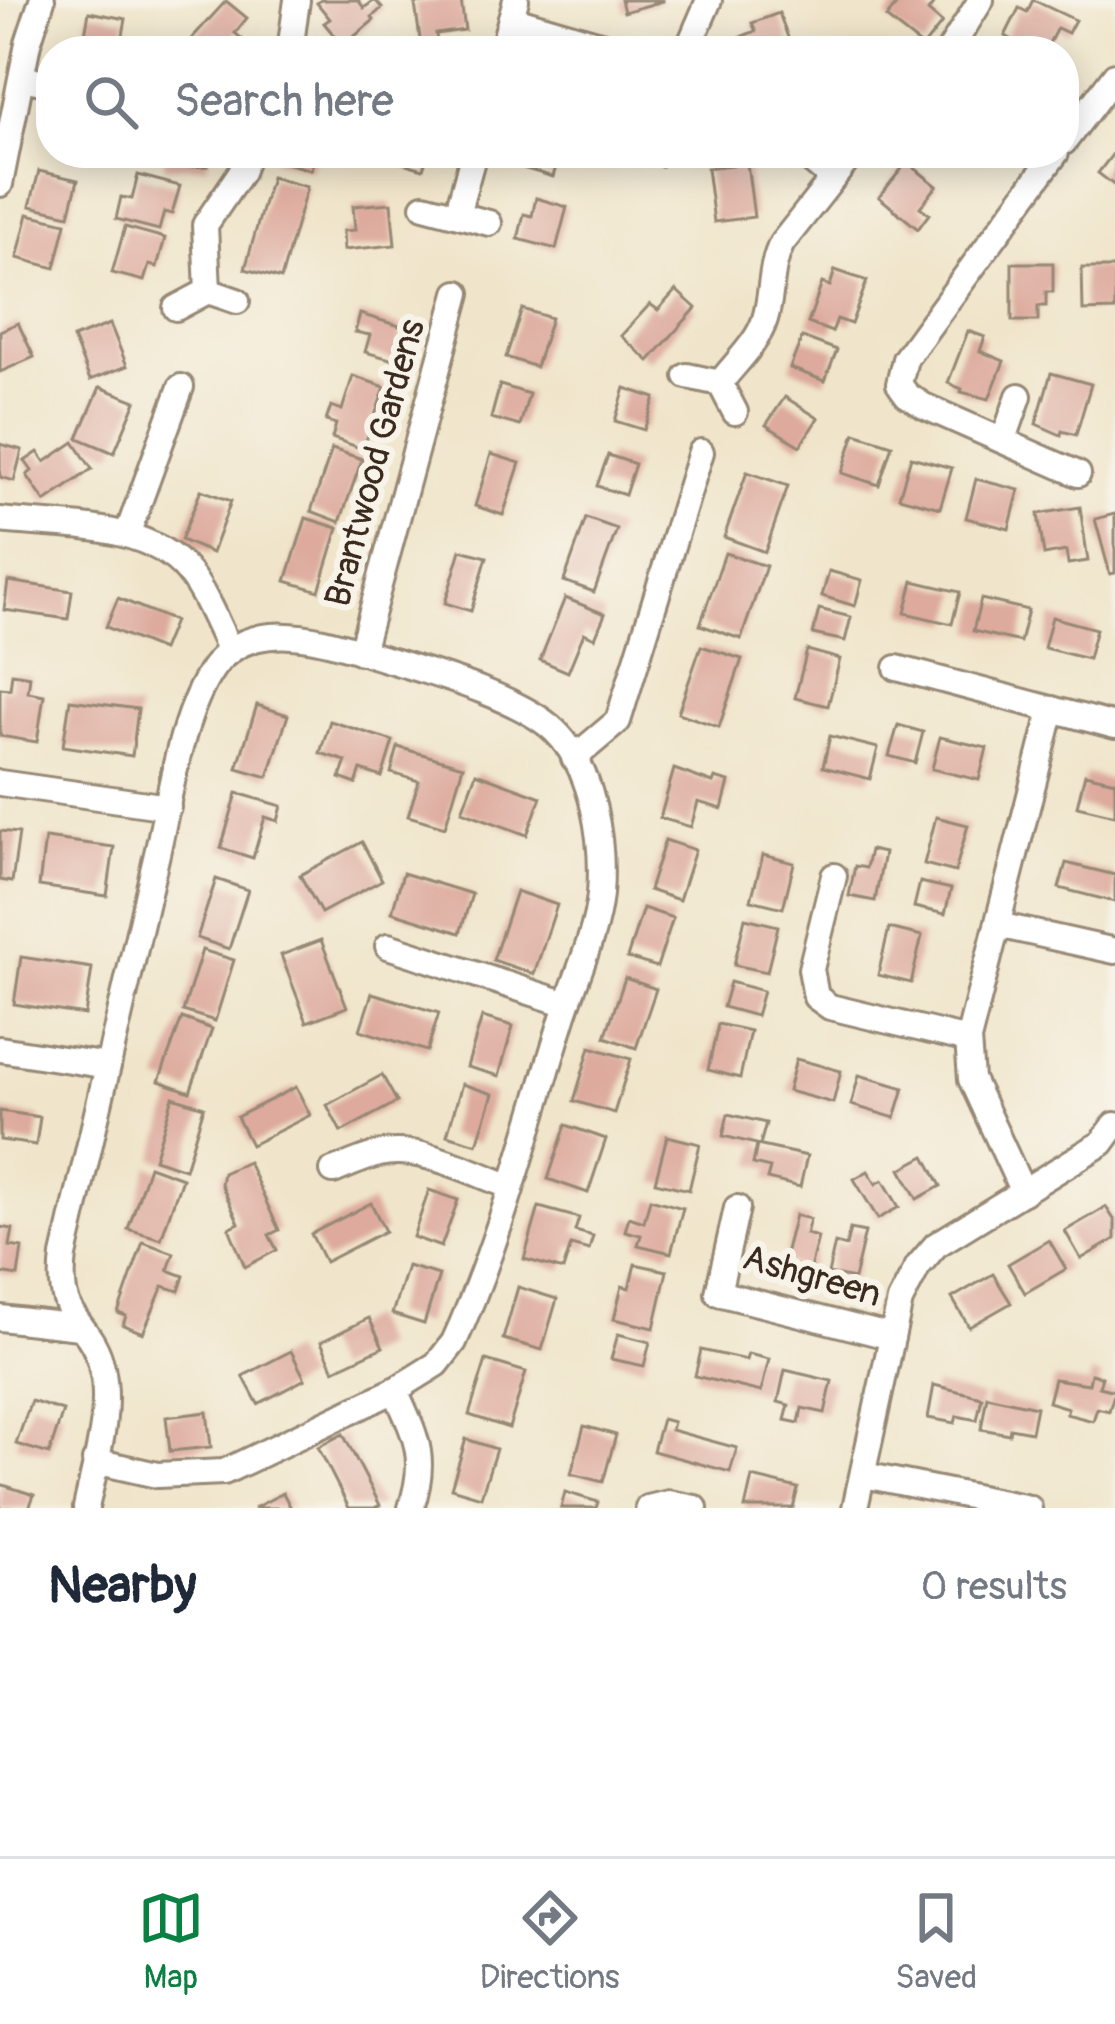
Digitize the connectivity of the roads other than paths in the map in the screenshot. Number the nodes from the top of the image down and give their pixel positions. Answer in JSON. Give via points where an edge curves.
{"nodes":[{"id":1,"x":42,"y":0,"type":"edge"},
{"id":2,"x":297,"y":0,"type":"edge"},
{"id":3,"x":709,"y":0,"type":"edge"},
{"id":4,"x":981,"y":0,"type":"edge"},
{"id":5,"x":514,"y":9,"type":"edge"},
{"id":6,"x":292,"y":36,"type":"edge"},
{"id":7,"x":585,"y":36,"type":"edge"},
{"id":8,"x":693,"y":36,"type":"edge"},
{"id":9,"x":959,"y":36,"type":"edge"},
{"id":10,"x":1115,"y":74,"type":"edge"},
{"id":11,"x":22,"y":78,"type":"junction"},
{"id":12,"x":36,"y":81,"type":"edge"},
{"id":13,"x":1079,"y":122,"type":"edge"},
{"id":14,"x":242,"y":168,"type":"edge"},
{"id":15,"x":470,"y":168,"type":"edge"},
{"id":16,"x":820,"y":168,"type":"edge"},
{"id":17,"x":840,"y":168,"type":"edge"},
{"id":18,"x":1045,"y":168,"type":"edge"},
{"id":19,"x":832,"y":178,"type":"junction"},
{"id":20,"x":0,"y":184,"type":"edge"},
{"id":21,"x":424,"y":206,"type":"dead end"},
{"id":22,"x":458,"y":214,"type":"junction"},
{"id":23,"x":489,"y":223,"type":"dead end"},
{"id":24,"x":208,"y":292,"type":"junction"},
{"id":25,"x":458,"y":293,"type":"dead end"},
{"id":26,"x":237,"y":301,"type":"dead end"},
{"id":27,"x":176,"y":308,"type":"dead end"},
{"id":28,"x":687,"y":376,"type":"dead end"},
{"id":29,"x":720,"y":383,"type":"junction"},
{"id":30,"x":181,"y":387,"type":"dead end"},
{"id":31,"x":1019,"y":396,"type":"dead end"},
{"id":32,"x":735,"y":412,"type":"dead end"},
{"id":33,"x":1004,"y":440,"type":"junction"},
{"id":34,"x":700,"y":452,"type":"dead end"},
{"id":35,"x":1078,"y":474,"type":"dead end"},
{"id":36,"x":0,"y":520,"type":"edge"},
{"id":37,"x":127,"y":535,"type":"junction"},
{"id":38,"x":229,"y":649,"type":"junction"},
{"id":39,"x":361,"y":652,"type":"junction"},
{"id":40,"x":897,"y":668,"type":"dead end"},
{"id":41,"x":1052,"y":709,"type":"junction"},
{"id":42,"x":1115,"y":726,"type":"edge"},
{"id":43,"x":574,"y":758,"type":"junction"},
{"id":44,"x":0,"y":783,"type":"edge"},
{"id":45,"x":168,"y":807,"type":"junction"},
{"id":46,"x":834,"y":876,"type":"dead end"},
{"id":47,"x":998,"y":925,"type":"junction"},
{"id":48,"x":388,"y":946,"type":"dead end"},
{"id":49,"x":1115,"y":951,"type":"edge"},
{"id":50,"x":567,"y":1004,"type":"junction"},
{"id":51,"x":968,"y":1040,"type":"junction"},
{"id":52,"x":0,"y":1049,"type":"edge"},
{"id":53,"x":108,"y":1066,"type":"junction"},
{"id":54,"x":1115,"y":1125,"type":"edge"},
{"id":55,"x":333,"y":1171,"type":"dead end"},
{"id":56,"x":510,"y":1186,"type":"junction"},
{"id":57,"x":1023,"y":1192,"type":"junction"},
{"id":58,"x":737,"y":1208,"type":"dead end"},
{"id":59,"x":0,"y":1318,"type":"edge"},
{"id":60,"x":79,"y":1327,"type":"junction"},
{"id":61,"x":892,"y":1337,"type":"junction"},
{"id":62,"x":395,"y":1390,"type":"junction"},
{"id":63,"x":95,"y":1461,"type":"junction"},
{"id":64,"x":864,"y":1475,"type":"junction"},
{"id":65,"x":86,"y":1508,"type":"edge"},
{"id":66,"x":411,"y":1508,"type":"edge"},
{"id":67,"x":648,"y":1508,"type":"edge"},
{"id":68,"x":695,"y":1508,"type":"edge"},
{"id":69,"x":855,"y":1508,"type":"edge"},
{"id":70,"x":1029,"y":1508,"type":"edge"}],
"edges":[{"from":1,"to":11,"type":"street"},
{"from":2,"to":6,"type":"street"},
{"from":3,"to":8,"type":"street"},
{"from":4,"to":9,"type":"street"},
{"from":5,"to":7,"type":"street"},
{"from":10,"to":13,"type":"street"},
{"from":11,"to":12,"type":"street"},
{"from":11,"to":20,"type":"street"},
{"from":14,"to":24,"type":"street","via":[[206,225]]},
{"from":15,"to":22,"type":"street"},
{"from":16,"to":19,"type":"street"},
{"from":17,"to":19,"type":"street"},
{"from":18,"to":33,"type":"street","via":[[900,372],[911,398]]},
{"from":19,"to":29,"type":"street","via":[[782,243],[761,329]]},
{"from":21,"to":22,"type":"street"},
{"from":22,"to":23,"type":"street"},
{"from":24,"to":26,"type":"street"},
{"from":24,"to":27,"type":"street"},
{"from":25,"to":39,"type":"street","name":"Brantwood Gardens"},
{"from":28,"to":29,"type":"street"},
{"from":29,"to":32,"type":"street"},
{"from":30,"to":37,"type":"street"},
{"from":31,"to":33,"type":"street"},
{"from":33,"to":35,"type":"street"},
{"from":34,"to":43,"type":"street","via":[[618,721]]},
{"from":36,"to":37,"type":"street"},
{"from":37,"to":38,"type":"street","via":[[191,575]]},
{"from":38,"to":39,"type":"street","name":"Brantwood Gardens","via":[[292,634]]},
{"from":38,"to":45,"type":"street","via":[[192,708]]},
{"from":39,"to":43,"type":"street","name":"Brantwood Gardens","via":[[521,709],[556,732]]},
{"from":40,"to":41,"type":"street"},
{"from":41,"to":42,"type":"street"},
{"from":41,"to":47,"type":"street"},
{"from":43,"to":50,"type":"street","name":"Brantwood Gardens","via":[[601,866],[596,913]]},
{"from":44,"to":45,"type":"street"},
{"from":45,"to":53,"type":"street"},
{"from":46,"to":51,"type":"street","via":[[812,969],[816,997]]},
{"from":47,"to":49,"type":"street"},
{"from":47,"to":51,"type":"street"},
{"from":48,"to":50,"type":"street"},
{"from":50,"to":56,"type":"street","name":"Brantwood Gardens"},
{"from":51,"to":57,"type":"street","via":[[971,1079]]},
{"from":52,"to":53,"type":"street"},
{"from":53,"to":60,"type":"street","via":[[61,1279]]},
{"from":54,"to":57,"type":"street","name":"Ashgreen","via":[[1102,1143]]},
{"from":55,"to":56,"type":"street","via":[[404,1152]]},
{"from":56,"to":62,"type":"street","name":"Brantwood Gardens","via":[[454,1342],[437,1364]]},
{"from":57,"to":61,"type":"street","name":"Ashgreen","via":[[936,1245],[908,1282]]},
{"from":58,"to":61,"type":"street","name":"Ashgreen","via":[[718,1293]]},
{"from":59,"to":60,"type":"street"},
{"from":60,"to":63,"type":"street","via":[[98,1352],[106,1395]]},
{"from":61,"to":64,"type":"street","name":"Ashgreen"},
{"from":62,"to":63,"type":"street","name":"Brantwood Gardens","via":[[224,1472],[158,1475]]},
{"from":62,"to":66,"type":"street","via":[[422,1463]]},
{"from":63,"to":65,"type":"street"},
{"from":64,"to":69,"type":"street","name":"Ashgreen"},
{"from":64,"to":70,"type":"street"},
{"from":67,"to":68,"type":"street"}]}
